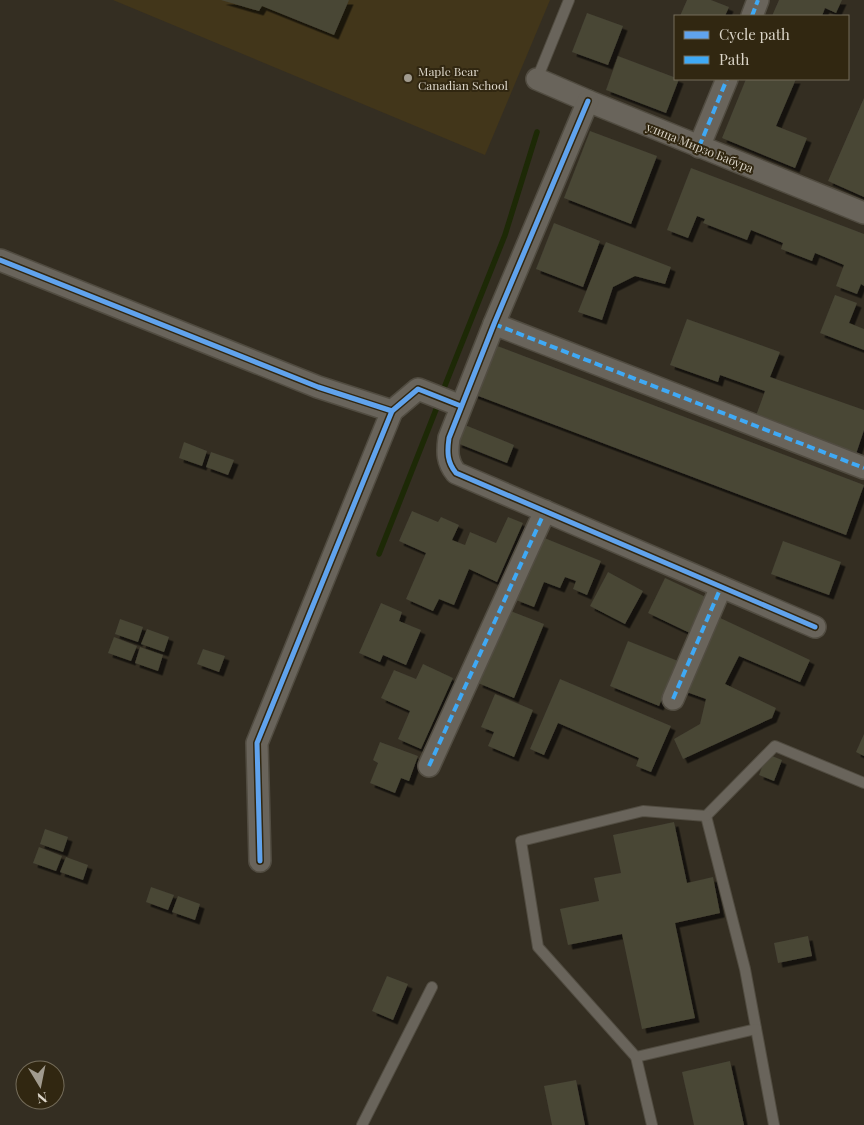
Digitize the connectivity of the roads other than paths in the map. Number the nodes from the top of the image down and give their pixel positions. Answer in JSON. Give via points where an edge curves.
{"nodes":[{"id":1,"x":569,"y":0,"type":"edge"},
{"id":2,"x":758,"y":0,"type":"edge"},
{"id":3,"x":752,"y":15,"type":"edge"},
{"id":4,"x":537,"y":79,"type":"joint"},
{"id":5,"x":727,"y":80,"type":"edge"},
{"id":6,"x":588,"y":101,"type":"junction"},
{"id":7,"x":699,"y":147,"type":"junction"},
{"id":8,"x":864,"y":214,"type":"edge"},
{"id":9,"x":0,"y":260,"type":"edge"},
{"id":10,"x":494,"y":324,"type":"junction"},
{"id":11,"x":461,"y":406,"type":"junction"},
{"id":12,"x":392,"y":411,"type":"junction"},
{"id":13,"x":864,"y":468,"type":"edge"},
{"id":14,"x":545,"y":511,"type":"junction"},
{"id":15,"x":721,"y":587,"type":"junction"},
{"id":16,"x":815,"y":627,"type":"dead end"},
{"id":17,"x":673,"y":699,"type":"dead end"},
{"id":18,"x":429,"y":766,"type":"dead end"},
{"id":19,"x":864,"y":783,"type":"edge"},
{"id":20,"x":706,"y":816,"type":"junction"},
{"id":21,"x":260,"y":861,"type":"dead end"},
{"id":22,"x":432,"y":988,"type":"dead end"},
{"id":23,"x":756,"y":1029,"type":"junction"},
{"id":24,"x":636,"y":1057,"type":"junction"},
{"id":25,"x":362,"y":1125,"type":"edge"},
{"id":26,"x":652,"y":1125,"type":"edge"},
{"id":27,"x":774,"y":1125,"type":"edge"}],
"edges":[{"from":1,"to":4,"type":"lane"},
{"from":2,"to":3,"type":"street"},
{"from":4,"to":6,"type":"street","name":"улица Мирзо Бабура"},
{"from":5,"to":7,"type":"street"},
{"from":6,"to":7,"type":"street","name":"улица Мирзо Бабура"},
{"from":6,"to":10,"type":"street"},
{"from":7,"to":8,"type":"street","name":"улица Мирзо Бабура"},
{"from":9,"to":12,"type":"street","via":[[318,387]]},
{"from":10,"to":11,"type":"street"},
{"from":10,"to":13,"type":"street"},
{"from":11,"to":12,"type":"street","via":[[418,389]]},
{"from":11,"to":14,"type":"street","via":[[447,448],[456,473]]},
{"from":12,"to":21,"type":"street","via":[[257,742]]},
{"from":14,"to":15,"type":"street"},
{"from":14,"to":18,"type":"street"},
{"from":15,"to":16,"type":"street"},
{"from":15,"to":17,"type":"street"},
{"from":19,"to":20,"type":"lane","via":[[775,746]]},
{"from":20,"to":23,"type":"lane","via":[[745,969]]},
{"from":20,"to":24,"type":"lane","via":[[643,811],[521,841],[538,947]]},
{"from":22,"to":25,"type":"lane"},
{"from":23,"to":24,"type":"lane"},
{"from":23,"to":27,"type":"lane"},
{"from":24,"to":26,"type":"lane"}]}
